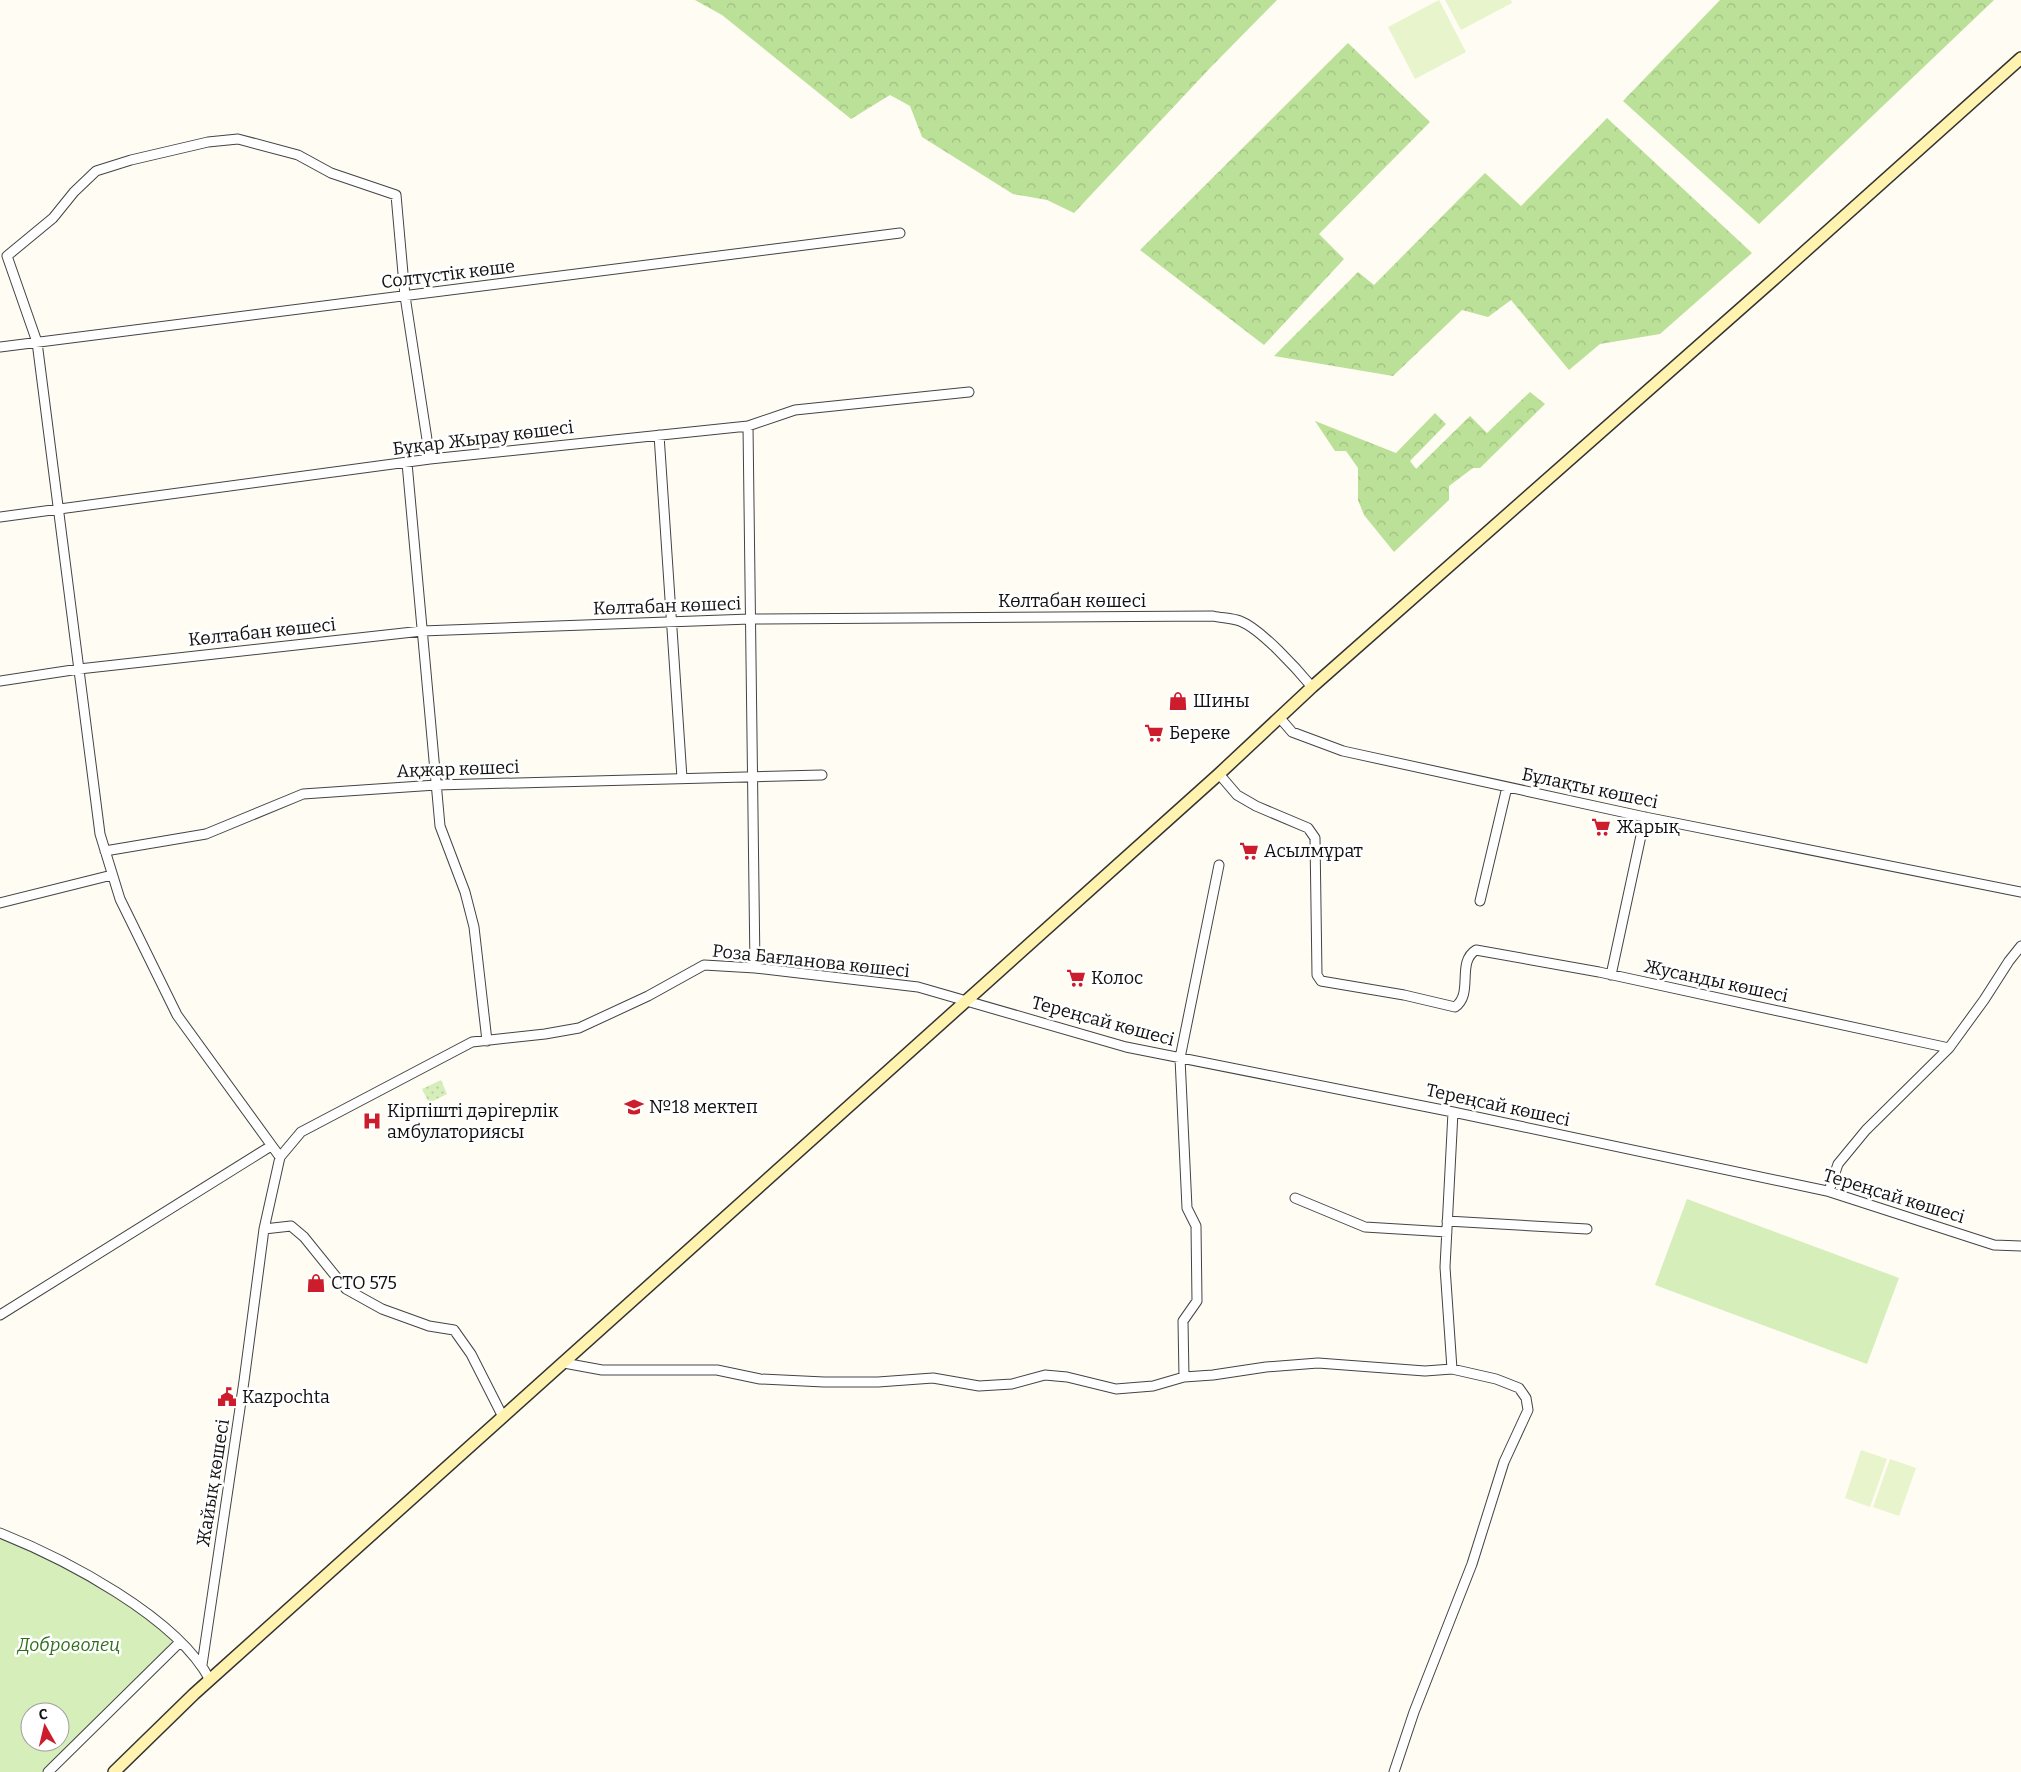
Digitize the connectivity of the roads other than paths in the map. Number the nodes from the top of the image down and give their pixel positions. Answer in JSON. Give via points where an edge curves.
{"nodes":[{"id":1,"x":2021,"y":58,"type":"edge"},
{"id":2,"x":900,"y":233,"type":"dead end"},
{"id":3,"x":405,"y":296,"type":"junction"},
{"id":4,"x":37,"y":342,"type":"junction"},
{"id":5,"x":0,"y":347,"type":"edge"},
{"id":6,"x":969,"y":392,"type":"dead end"},
{"id":7,"x":748,"y":426,"type":"junction"},
{"id":8,"x":659,"y":435,"type":"junction"},
{"id":9,"x":430,"y":459,"type":"junction"},
{"id":10,"x":406,"y":463,"type":"junction"},
{"id":11,"x":59,"y":510,"type":"junction"},
{"id":12,"x":0,"y":517,"type":"edge"},
{"id":13,"x":750,"y":619,"type":"junction"},
{"id":14,"x":670,"y":622,"type":"junction"},
{"id":15,"x":422,"y":631,"type":"junction"},
{"id":16,"x":79,"y":669,"type":"junction"},
{"id":17,"x":0,"y":681,"type":"edge"},
{"id":18,"x":1312,"y":687,"type":"junction"},
{"id":19,"x":1279,"y":717,"type":"junction"},
{"id":20,"x":1219,"y":774,"type":"junction"},
{"id":21,"x":822,"y":775,"type":"dead end"},
{"id":22,"x":752,"y":776,"type":"junction"},
{"id":23,"x":682,"y":778,"type":"junction"},
{"id":24,"x":436,"y":785,"type":"junction"},
{"id":25,"x":1507,"y":786,"type":"junction"},
{"id":26,"x":1645,"y":817,"type":"junction"},
{"id":27,"x":105,"y":851,"type":"junction"},
{"id":28,"x":1219,"y":865,"type":"dead end"},
{"id":29,"x":112,"y":875,"type":"junction"},
{"id":30,"x":2021,"y":892,"type":"edge"},
{"id":31,"x":1480,"y":901,"type":"dead end"},
{"id":32,"x":0,"y":903,"type":"edge"},
{"id":33,"x":2021,"y":946,"type":"edge"},
{"id":34,"x":755,"y":968,"type":"junction"},
{"id":35,"x":1611,"y":975,"type":"junction"},
{"id":36,"x":967,"y":1000,"type":"junction"},
{"id":37,"x":487,"y":1041,"type":"junction"},
{"id":38,"x":1949,"y":1048,"type":"junction"},
{"id":39,"x":1180,"y":1058,"type":"junction"},
{"id":40,"x":1453,"y":1112,"type":"junction"},
{"id":41,"x":272,"y":1146,"type":"junction"},
{"id":42,"x":280,"y":1157,"type":"junction"},
{"id":43,"x":1829,"y":1191,"type":"junction"},
{"id":44,"x":1295,"y":1198,"type":"dead end"},
{"id":45,"x":1447,"y":1221,"type":"junction"},
{"id":46,"x":264,"y":1229,"type":"junction"},
{"id":47,"x":1586,"y":1229,"type":"dead end"},
{"id":48,"x":1447,"y":1232,"type":"junction"},
{"id":49,"x":2021,"y":1246,"type":"edge"},
{"id":50,"x":0,"y":1315,"type":"edge"},
{"id":51,"x":564,"y":1363,"type":"junction"},
{"id":52,"x":1452,"y":1368,"type":"junction"},
{"id":53,"x":1184,"y":1377,"type":"junction"},
{"id":54,"x":503,"y":1417,"type":"junction"},
{"id":55,"x":0,"y":1533,"type":"edge"},
{"id":56,"x":180,"y":1642,"type":"junction"},
{"id":57,"x":202,"y":1665,"type":"junction"},
{"id":58,"x":210,"y":1680,"type":"junction"},
{"id":59,"x":48,"y":1772,"type":"edge"},
{"id":60,"x":114,"y":1772,"type":"edge"},
{"id":61,"x":1394,"y":1772,"type":"edge"}],
"edges":[{"from":1,"to":18,"type":"main road"},
{"from":2,"to":3,"type":"street","name":"Солтүстік көше"},
{"from":3,"to":4,"type":"street","name":"Солтүстік көше"},
{"from":3,"to":4,"type":"street","via":[[396,195],[331,173],[298,155],[238,139],[208,142],[96,171],[53,218],[7,256]]},
{"from":3,"to":9,"type":"street"},
{"from":4,"to":5,"type":"street","name":"Солтүстік көше"},
{"from":4,"to":11,"type":"street"},
{"from":6,"to":7,"type":"street","name":"Бұқар Жырау көшесі","via":[[794,410]]},
{"from":7,"to":8,"type":"street","name":"Бұқар Жырау көшесі"},
{"from":7,"to":13,"type":"street"},
{"from":8,"to":9,"type":"street","name":"Бұқар Жырау көшесі"},
{"from":8,"to":14,"type":"street"},
{"from":9,"to":10,"type":"street","name":"Бұқар Жырау көшесі"},
{"from":10,"to":11,"type":"street","name":"Бұқар Жырау көшесі"},
{"from":10,"to":15,"type":"street"},
{"from":11,"to":12,"type":"street","name":"Бұқар Жырау көшесі"},
{"from":11,"to":16,"type":"street"},
{"from":13,"to":14,"type":"street","name":"Көлтабан көшесі"},
{"from":13,"to":18,"type":"street","name":"Көлтабан көшесі","via":[[1213,616],[1239,621],[1252,628]]},
{"from":13,"to":22,"type":"street"},
{"from":14,"to":15,"type":"street","name":"Көлтабан көшесі"},
{"from":14,"to":23,"type":"street"},
{"from":15,"to":16,"type":"street","name":"Көлтабан көшесі"},
{"from":15,"to":24,"type":"street"},
{"from":16,"to":17,"type":"street","name":"Көлтабан көшесі"},
{"from":16,"to":27,"type":"street","via":[[100,834]]},
{"from":18,"to":19,"type":"main road"},
{"from":19,"to":20,"type":"main road"},
{"from":19,"to":25,"type":"street","name":"Бұлақты көшесі","via":[[1292,732],[1343,751]]},
{"from":20,"to":35,"type":"street","name":"Жусанды көшесі","via":[[1237,795],[1308,828],[1315,838],[1318,978],[1321,981],[1455,1007],[1463,998],[1467,960],[1476,950]]},
{"from":20,"to":36,"type":"main road"},
{"from":21,"to":22,"type":"street","name":"Ақжар көшесі"},
{"from":22,"to":23,"type":"street","name":"Ақжар көшесі"},
{"from":22,"to":34,"type":"street"},
{"from":23,"to":24,"type":"street","name":"Ақжар көшесі"},
{"from":24,"to":27,"type":"street","name":"Ақжар көшесі","via":[[302,794],[206,834]]},
{"from":24,"to":37,"type":"street","via":[[440,826],[465,892],[474,927]]},
{"from":25,"to":26,"type":"street","name":"Бұлақты көшесі"},
{"from":25,"to":31,"type":"street"},
{"from":26,"to":30,"type":"street","name":"Бұлақты көшесі"},
{"from":26,"to":35,"type":"street"},
{"from":27,"to":29,"type":"street"},
{"from":28,"to":39,"type":"street"},
{"from":29,"to":32,"type":"street"},
{"from":29,"to":41,"type":"street","via":[[120,899],[177,1014]]},
{"from":33,"to":38,"type":"street"},
{"from":34,"to":36,"type":"street","name":"Роза Бағланова көшесі","via":[[918,987]]},
{"from":34,"to":37,"type":"street","name":"Роза Бағланова көшесі","via":[[704,965],[580,1028]]},
{"from":35,"to":38,"type":"street","name":"Жусанды көшесі"},
{"from":36,"to":39,"type":"street","name":"Тереңсай көшесі","via":[[1126,1047]]},
{"from":36,"to":51,"type":"main road"},
{"from":37,"to":42,"type":"street","name":"Роза Бағланова көшесі","via":[[472,1042],[301,1132]]},
{"from":38,"to":43,"type":"street","via":[[1866,1130],[1838,1164]]},
{"from":39,"to":40,"type":"street","name":"Тереңсай көшесі"},
{"from":39,"to":53,"type":"street","via":[[1187,1208],[1196,1226],[1197,1301],[1183,1321]]},
{"from":40,"to":43,"type":"street","name":"Тереңсай көшесі"},
{"from":40,"to":45,"type":"street"},
{"from":41,"to":42,"type":"street"},
{"from":41,"to":50,"type":"street"},
{"from":42,"to":46,"type":"street","name":"Жайық көшесі"},
{"from":43,"to":49,"type":"street","name":"Тереңсай көшесі","via":[[1994,1245]]},
{"from":44,"to":48,"type":"street","via":[[1365,1227]]},
{"from":45,"to":47,"type":"street"},
{"from":45,"to":48,"type":"street"},
{"from":46,"to":54,"type":"street","via":[[290,1226],[304,1237],[346,1289],[428,1326],[454,1330],[471,1354]]},
{"from":46,"to":57,"type":"street","name":"Жайық көшесі"},
{"from":48,"to":52,"type":"street","via":[[1445,1267]]},
{"from":51,"to":53,"type":"street","via":[[602,1370],[716,1370],[760,1379],[878,1382],[934,1378],[979,1386],[1012,1384],[1045,1375],[1116,1389],[1153,1386]]},
{"from":51,"to":54,"type":"main road"},
{"from":52,"to":53,"type":"street","via":[[1425,1371],[1318,1363]]},
{"from":52,"to":61,"type":"street","via":[[1518,1388],[1526,1398],[1528,1410],[1504,1462],[1472,1564]]},
{"from":54,"to":58,"type":"main road"},
{"from":55,"to":56,"type":"street","via":[[96,1579],[165,1627]]},
{"from":56,"to":57,"type":"street"},
{"from":56,"to":59,"type":"street"},
{"from":57,"to":58,"type":"street"},
{"from":58,"to":60,"type":"main road"}]}
